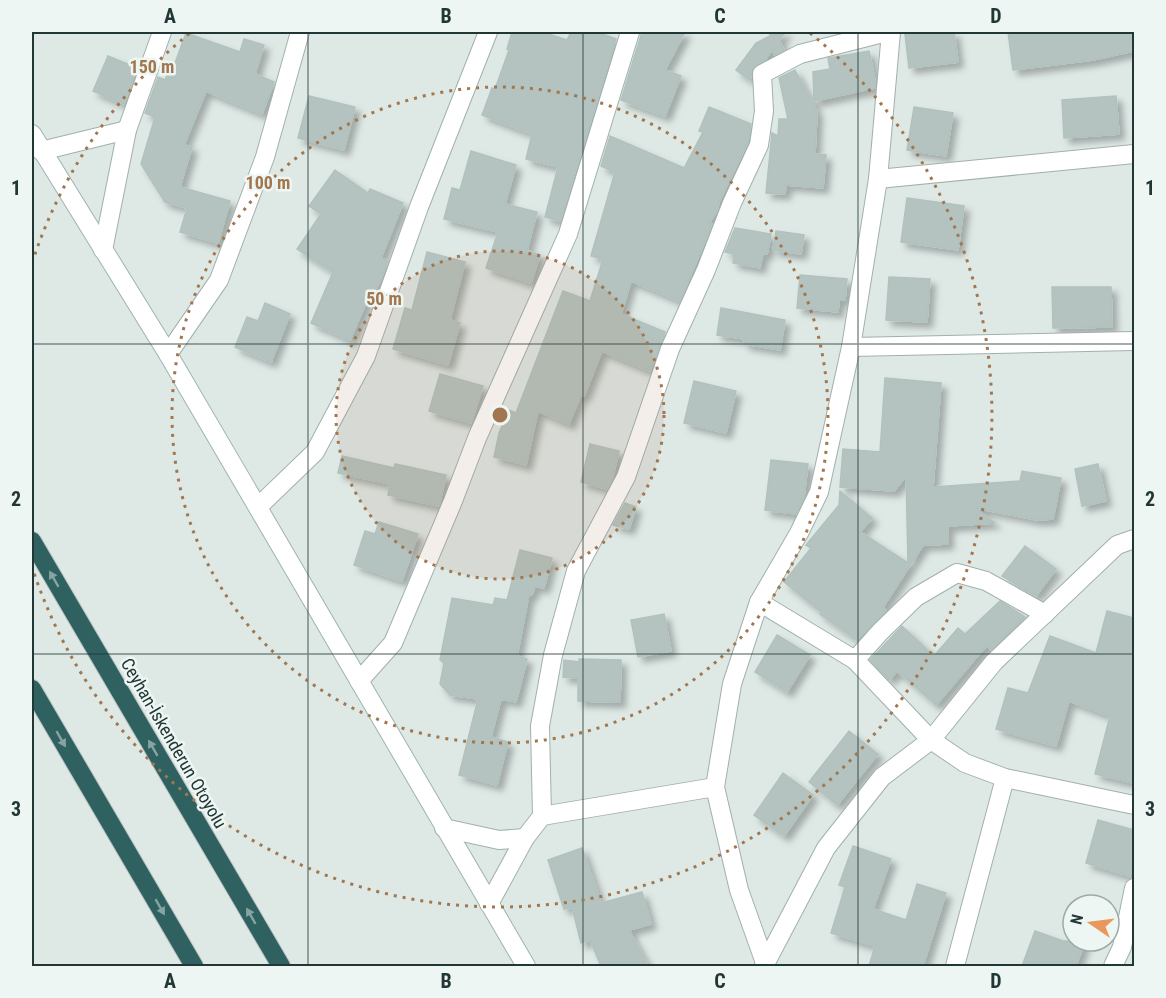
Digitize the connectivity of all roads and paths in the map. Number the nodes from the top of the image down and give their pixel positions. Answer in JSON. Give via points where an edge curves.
{"nodes":[{"id":1,"x":162,"y":32,"type":"edge"},
{"id":2,"x":300,"y":32,"type":"edge"},
{"id":3,"x":488,"y":32,"type":"edge"},
{"id":4,"x":630,"y":32,"type":"edge"},
{"id":5,"x":889,"y":32,"type":"edge"},
{"id":6,"x":127,"y":130,"type":"junction"},
{"id":7,"x":32,"y":134,"type":"edge"},
{"id":8,"x":41,"y":150,"type":"junction"},
{"id":9,"x":1134,"y":154,"type":"edge"},
{"id":10,"x":878,"y":178,"type":"junction"},
{"id":11,"x":103,"y":250,"type":"junction"},
{"id":12,"x":1134,"y":341,"type":"edge"},
{"id":13,"x":851,"y":347,"type":"junction"},
{"id":14,"x":168,"y":354,"type":"junction"},
{"id":15,"x":258,"y":507,"type":"junction"},
{"id":16,"x":1134,"y":539,"type":"edge"},
{"id":17,"x":32,"y":541,"type":"edge"},
{"id":18,"x":759,"y":602,"type":"junction"},
{"id":19,"x":1045,"y":614,"type":"junction"},
{"id":20,"x":855,"y":660,"type":"junction"},
{"id":21,"x":359,"y":681,"type":"junction"},
{"id":22,"x":32,"y":689,"type":"edge"},
{"id":23,"x":931,"y":740,"type":"junction"},
{"id":24,"x":1005,"y":778,"type":"junction"},
{"id":25,"x":715,"y":787,"type":"junction"},
{"id":26,"x":1134,"y":805,"type":"edge"},
{"id":27,"x":542,"y":816,"type":"junction"},
{"id":28,"x":444,"y":828,"type":"junction"},
{"id":29,"x":525,"y":838,"type":"junction"},
{"id":30,"x":1134,"y":888,"type":"edge"},
{"id":31,"x":489,"y":904,"type":"junction"},
{"id":32,"x":765,"y":965,"type":"edge"},
{"id":33,"x":194,"y":966,"type":"edge"},
{"id":34,"x":281,"y":966,"type":"edge"},
{"id":35,"x":526,"y":966,"type":"edge"},
{"id":36,"x":955,"y":966,"type":"edge"},
{"id":37,"x":1113,"y":966,"type":"edge"}],
"edges":[{"from":1,"to":6,"type":"street"},
{"from":2,"to":14,"type":"street","via":[[265,157],[219,280]]},
{"from":3,"to":15,"type":"street","via":[[366,356],[315,452]]},
{"from":4,"to":21,"type":"street","via":[[568,234],[477,438],[393,643]]},
{"from":5,"to":10,"type":"street"},
{"from":5,"to":27,"type":"street","via":[[800,54],[762,74],[764,111],[759,145],[670,349],[626,477],[576,572],[553,655],[540,726]]},
{"from":6,"to":8,"type":"street"},
{"from":6,"to":11,"type":"street"},
{"from":7,"to":8,"type":"street"},
{"from":8,"to":11,"type":"street"},
{"from":9,"to":10,"type":"street"},
{"from":10,"to":13,"type":"street"},
{"from":11,"to":14,"type":"street"},
{"from":12,"to":13,"type":"street"},
{"from":13,"to":18,"type":"street","via":[[819,492]]},
{"from":14,"to":15,"type":"street"},
{"from":15,"to":21,"type":"street"},
{"from":16,"to":19,"type":"street","via":[[1117,545]]},
{"from":34,"to":17,"type":"highway","name":"Ceyhan-İskenderun Otoyolu","one_way":true},
{"from":18,"to":20,"type":"street"},
{"from":18,"to":25,"type":"street","via":[[732,684]]},
{"from":19,"to":20,"type":"street","via":[[986,580],[957,573],[916,597]]},
{"from":19,"to":23,"type":"street","via":[[994,662]]},
{"from":20,"to":23,"type":"street"},
{"from":21,"to":28,"type":"street"},
{"from":22,"to":33,"type":"highway","one_way":true},
{"from":23,"to":24,"type":"street","via":[[965,763]]},
{"from":23,"to":32,"type":"street","via":[[882,777],[826,848]]},
{"from":24,"to":26,"type":"street"},
{"from":24,"to":36,"type":"street"},
{"from":25,"to":27,"type":"street"},
{"from":25,"to":32,"type":"street","via":[[739,890]]},
{"from":27,"to":29,"type":"street"},
{"from":28,"to":29,"type":"street","via":[[499,840]]},
{"from":28,"to":31,"type":"street"},
{"from":29,"to":31,"type":"street"},
{"from":30,"to":37,"type":"street","via":[[1122,947]]},
{"from":31,"to":35,"type":"street"}]}
